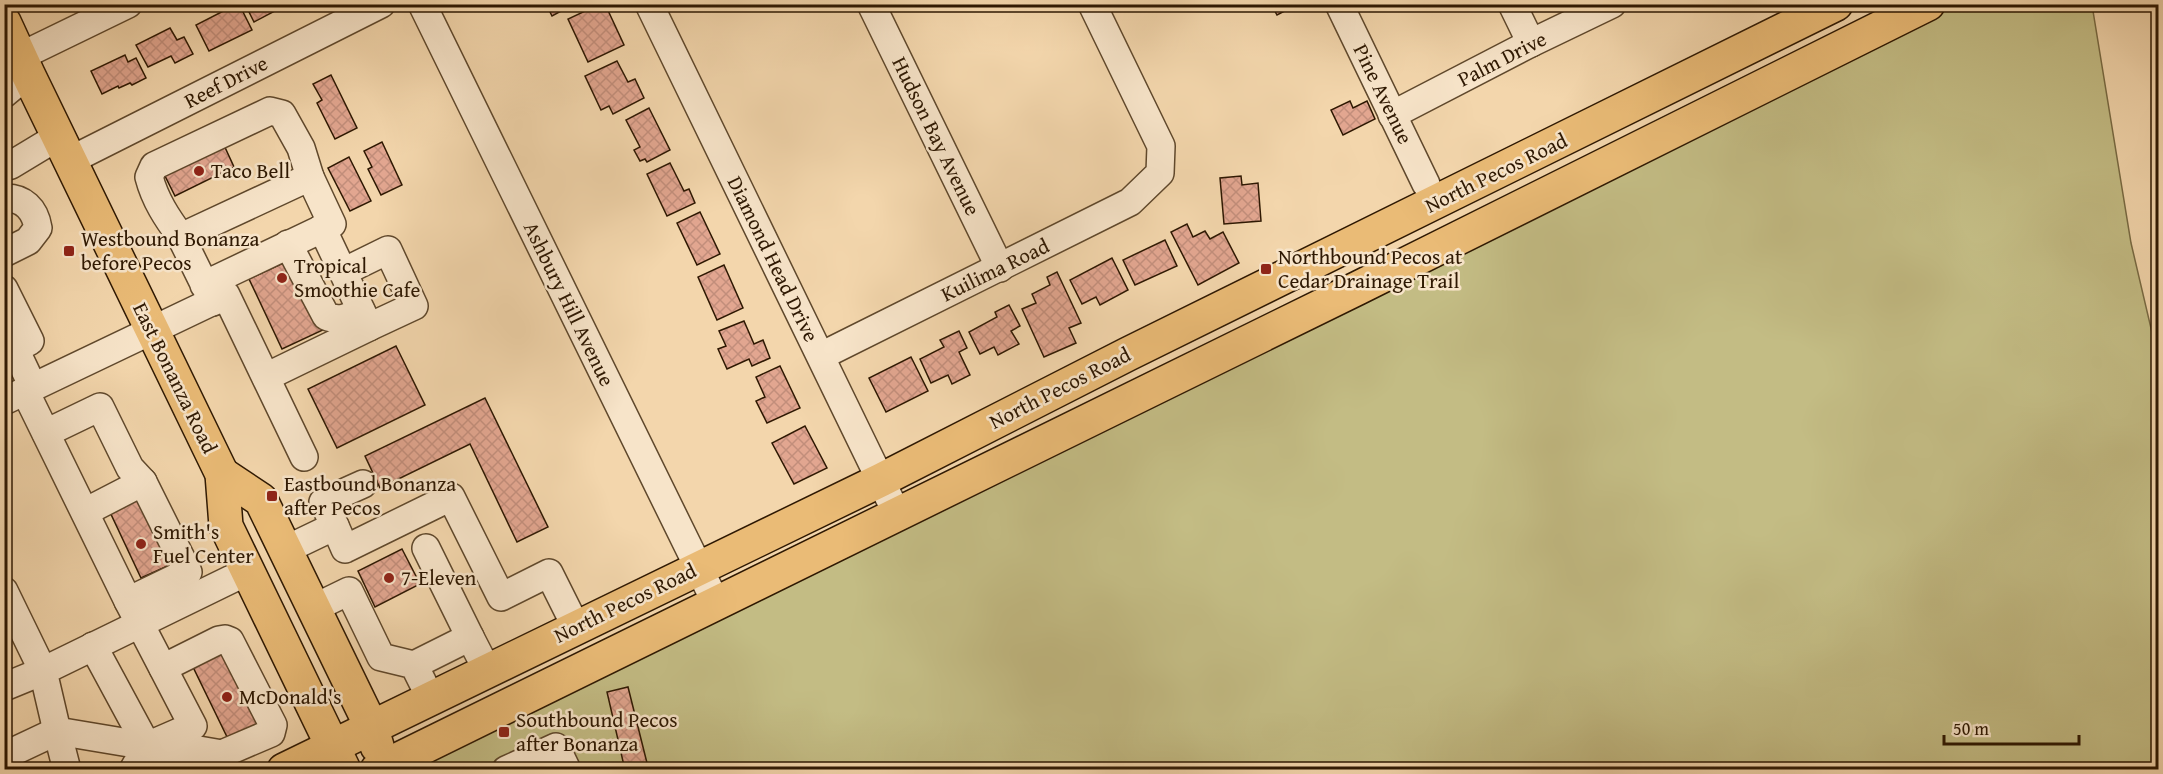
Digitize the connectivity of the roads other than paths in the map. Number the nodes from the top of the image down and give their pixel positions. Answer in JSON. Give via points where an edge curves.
{"nodes":[{"id":1,"x":128,"y":4,"type":"edge"},
{"id":2,"x":381,"y":4,"type":"edge"},
{"id":3,"x":422,"y":4,"type":"edge"},
{"id":4,"x":649,"y":4,"type":"edge"},
{"id":5,"x":871,"y":4,"type":"edge"},
{"id":6,"x":1092,"y":4,"type":"edge"},
{"id":7,"x":1339,"y":4,"type":"edge"},
{"id":8,"x":1512,"y":4,"type":"edge"},
{"id":9,"x":1612,"y":4,"type":"edge"},
{"id":10,"x":1836,"y":4,"type":"edge"},
{"id":11,"x":1928,"y":4,"type":"edge"},
{"id":12,"x":4,"y":22,"type":"edge"},
{"id":13,"x":1531,"y":43,"type":"junction"},
{"id":14,"x":14,"y":75,"type":"edge"},
{"id":15,"x":1392,"y":115,"type":"junction"},
{"id":16,"x":65,"y":148,"type":"junction"},
{"id":17,"x":4,"y":166,"type":"edge"},
{"id":18,"x":310,"y":177,"type":"junction"},
{"id":19,"x":1426,"y":183,"type":"dead end"},
{"id":20,"x":4,"y":198,"type":"edge"},
{"id":21,"x":322,"y":228,"type":"junction"},
{"id":22,"x":181,"y":237,"type":"junction"},
{"id":23,"x":288,"y":244,"type":"junction"},
{"id":24,"x":4,"y":253,"type":"edge"},
{"id":25,"x":1000,"y":268,"type":"junction"},
{"id":26,"x":343,"y":272,"type":"junction"},
{"id":27,"x":4,"y":289,"type":"edge"},
{"id":28,"x":208,"y":293,"type":"junction"},
{"id":29,"x":365,"y":319,"type":"junction"},
{"id":30,"x":152,"y":329,"type":"junction"},
{"id":31,"x":10,"y":349,"type":"edge"},
{"id":32,"x":821,"y":356,"type":"junction"},
{"id":33,"x":266,"y":377,"type":"junction"},
{"id":34,"x":21,"y":393,"type":"edge"},
{"id":35,"x":46,"y":433,"type":"junction"},
{"id":36,"x":304,"y":457,"type":"dead end"},
{"id":37,"x":222,"y":474,"type":"junction"},
{"id":38,"x":881,"y":480,"type":"junction"},
{"id":39,"x":143,"y":482,"type":"junction"},
{"id":40,"x":363,"y":484,"type":"dead end"},
{"id":41,"x":85,"y":512,"type":"junction"},
{"id":42,"x":897,"y":514,"type":"junction"},
{"id":43,"x":335,"y":526,"type":"junction"},
{"id":44,"x":426,"y":548,"type":"dead end"},
{"id":45,"x":285,"y":550,"type":"junction"},
{"id":46,"x":699,"y":567,"type":"junction"},
{"id":47,"x":248,"y":572,"type":"junction"},
{"id":48,"x":4,"y":591,"type":"edge"},
{"id":49,"x":716,"y":603,"type":"junction"},
{"id":50,"x":314,"y":608,"type":"junction"},
{"id":51,"x":134,"y":612,"type":"junction"},
{"id":52,"x":576,"y":627,"type":"junction"},
{"id":53,"x":470,"y":637,"type":"junction"},
{"id":54,"x":93,"y":646,"type":"junction"},
{"id":55,"x":414,"y":665,"type":"junction"},
{"id":56,"x":163,"y":668,"type":"junction"},
{"id":57,"x":42,"y":670,"type":"junction"},
{"id":58,"x":487,"y":670,"type":"junction"},
{"id":59,"x":4,"y":687,"type":"edge"},
{"id":60,"x":430,"y":698,"type":"junction"},
{"id":61,"x":371,"y":726,"type":"junction"},
{"id":62,"x":57,"y":731,"type":"junction"},
{"id":63,"x":222,"y":754,"type":"junction"},
{"id":64,"x":4,"y":756,"type":"edge"},
{"id":65,"x":338,"y":758,"type":"edge"},
{"id":66,"x":145,"y":761,"type":"edge"},
{"id":67,"x":382,"y":768,"type":"edge"},
{"id":68,"x":67,"y":770,"type":"edge"},
{"id":69,"x":196,"y":770,"type":"edge"},
{"id":70,"x":284,"y":770,"type":"edge"},
{"id":71,"x":506,"y":770,"type":"edge"},
{"id":72,"x":567,"y":770,"type":"edge"}],
"edges":[{"from":1,"to":14,"type":"street"},
{"from":2,"to":16,"type":"street","name":"Reef Drive"},
{"from":3,"to":46,"type":"street","name":"Ashbury Hill Avenue"},
{"from":4,"to":32,"type":"street","name":"Diamond Head Drive"},
{"from":5,"to":25,"type":"street","name":"Hudson Bay Avenue"},
{"from":6,"to":25,"type":"street","name":"Kuilima Road","via":[[1161,146],[1160,173],[1130,202]]},
{"from":7,"to":15,"type":"street","name":"Pine Avenue"},
{"from":8,"to":13,"type":"street"},
{"from":9,"to":13,"type":"street","name":"Palm Drive"},
{"from":10,"to":38,"type":"main road","name":"North Pecos Road"},
{"from":11,"to":42,"type":"main road","name":"North Pecos Road"},
{"from":12,"to":14,"type":"main road","name":"East Bonanza Road"},
{"from":13,"to":15,"type":"street","name":"Palm Drive"},
{"from":14,"to":16,"type":"main road","name":"East Bonanza Road"},
{"from":15,"to":19,"type":"street","name":"Pine Avenue"},
{"from":16,"to":17,"type":"street","name":"Reef Drive"},
{"from":16,"to":30,"type":"main road","name":"East Bonanza Road"},
{"from":18,"to":21,"type":"street","via":[[332,224]]},
{"from":18,"to":22,"type":"street"},
{"from":18,"to":22,"type":"street","via":[[282,114],[270,111],[154,166],[149,177],[152,190]]},
{"from":20,"to":24,"type":"street","via":[[26,204],[37,217],[38,228],[28,241]]},
{"from":21,"to":23,"type":"street"},
{"from":21,"to":26,"type":"street"},
{"from":22,"to":28,"type":"street"},
{"from":23,"to":28,"type":"street"},
{"from":23,"to":29,"type":"street","via":[[326,316],[335,320]]},
{"from":25,"to":32,"type":"street","name":"Kuilima Road"},
{"from":26,"to":29,"type":"street"},
{"from":26,"to":29,"type":"street","via":[[388,250],[414,306]]},
{"from":27,"to":31,"type":"street","via":[[30,341]]},
{"from":28,"to":30,"type":"street"},
{"from":28,"to":33,"type":"street","via":[[226,296]]},
{"from":29,"to":33,"type":"street"},
{"from":30,"to":34,"type":"street"},
{"from":30,"to":37,"type":"main road","name":"East Bonanza Road"},
{"from":31,"to":34,"type":"street"},
{"from":32,"to":38,"type":"street","name":"Diamond Head Drive"},
{"from":33,"to":36,"type":"street"},
{"from":34,"to":35,"type":"street"},
{"from":35,"to":39,"type":"street","via":[[100,407],[130,468]]},
{"from":35,"to":41,"type":"street"},
{"from":37,"to":45,"type":"main road","name":"East Bonanza Road","via":[[261,500]]},
{"from":37,"to":47,"type":"main road","name":"East Bonanza Road","via":[[226,526]]},
{"from":38,"to":42,"type":"street","name":"Diamond Head Drive"},
{"from":38,"to":46,"type":"main road","name":"North Pecos Road"},
{"from":39,"to":41,"type":"street"},
{"from":39,"to":51,"type":"street","via":[[189,572]]},
{"from":40,"to":43,"type":"street","via":[[323,502]]},
{"from":41,"to":51,"type":"street"},
{"from":42,"to":49,"type":"main road","name":"North Pecos Road"},
{"from":43,"to":45,"type":"street"},
{"from":43,"to":52,"type":"street","via":[[345,549],[451,497],[501,597],[549,573]]},
{"from":44,"to":53,"type":"street"},
{"from":45,"to":50,"type":"main road","name":"East Bonanza Road"},
{"from":46,"to":49,"type":"street","name":"Ashbury Hill Avenue"},
{"from":46,"to":52,"type":"main road","name":"North Pecos Road"},
{"from":47,"to":51,"type":"street"},
{"from":47,"to":65,"type":"main road","name":"East Bonanza Road"},
{"from":48,"to":57,"type":"street"},
{"from":49,"to":67,"type":"main road","name":"North Pecos Road"},
{"from":50,"to":55,"type":"street","via":[[349,591],[381,657]]},
{"from":50,"to":61,"type":"main road","name":"East Bonanza Road"},
{"from":51,"to":54,"type":"street"},
{"from":51,"to":56,"type":"street"},
{"from":52,"to":58,"type":"main road","name":"North Pecos Road"},
{"from":53,"to":55,"type":"street"},
{"from":53,"to":58,"type":"street"},
{"from":54,"to":57,"type":"street"},
{"from":54,"to":66,"type":"street"},
{"from":55,"to":60,"type":"street"},
{"from":56,"to":63,"type":"street","via":[[219,640],[230,641],[273,728],[271,733]]},
{"from":56,"to":66,"type":"street","via":[[193,726]]},
{"from":57,"to":59,"type":"street"},
{"from":57,"to":62,"type":"street"},
{"from":58,"to":60,"type":"main road","name":"North Pecos Road"},
{"from":60,"to":61,"type":"main road","name":"North Pecos Road"},
{"from":61,"to":65,"type":"main road","name":"North Pecos Road"},
{"from":61,"to":67,"type":"main road","name":"East Bonanza Road"},
{"from":62,"to":64,"type":"street"},
{"from":62,"to":66,"type":"street"},
{"from":62,"to":68,"type":"street"},
{"from":63,"to":66,"type":"street","via":[[193,748],[168,760]]},
{"from":63,"to":69,"type":"street"},
{"from":65,"to":70,"type":"main road","name":"North Pecos Road"},
{"from":71,"to":72,"type":"street","via":[[556,747]]}]}
